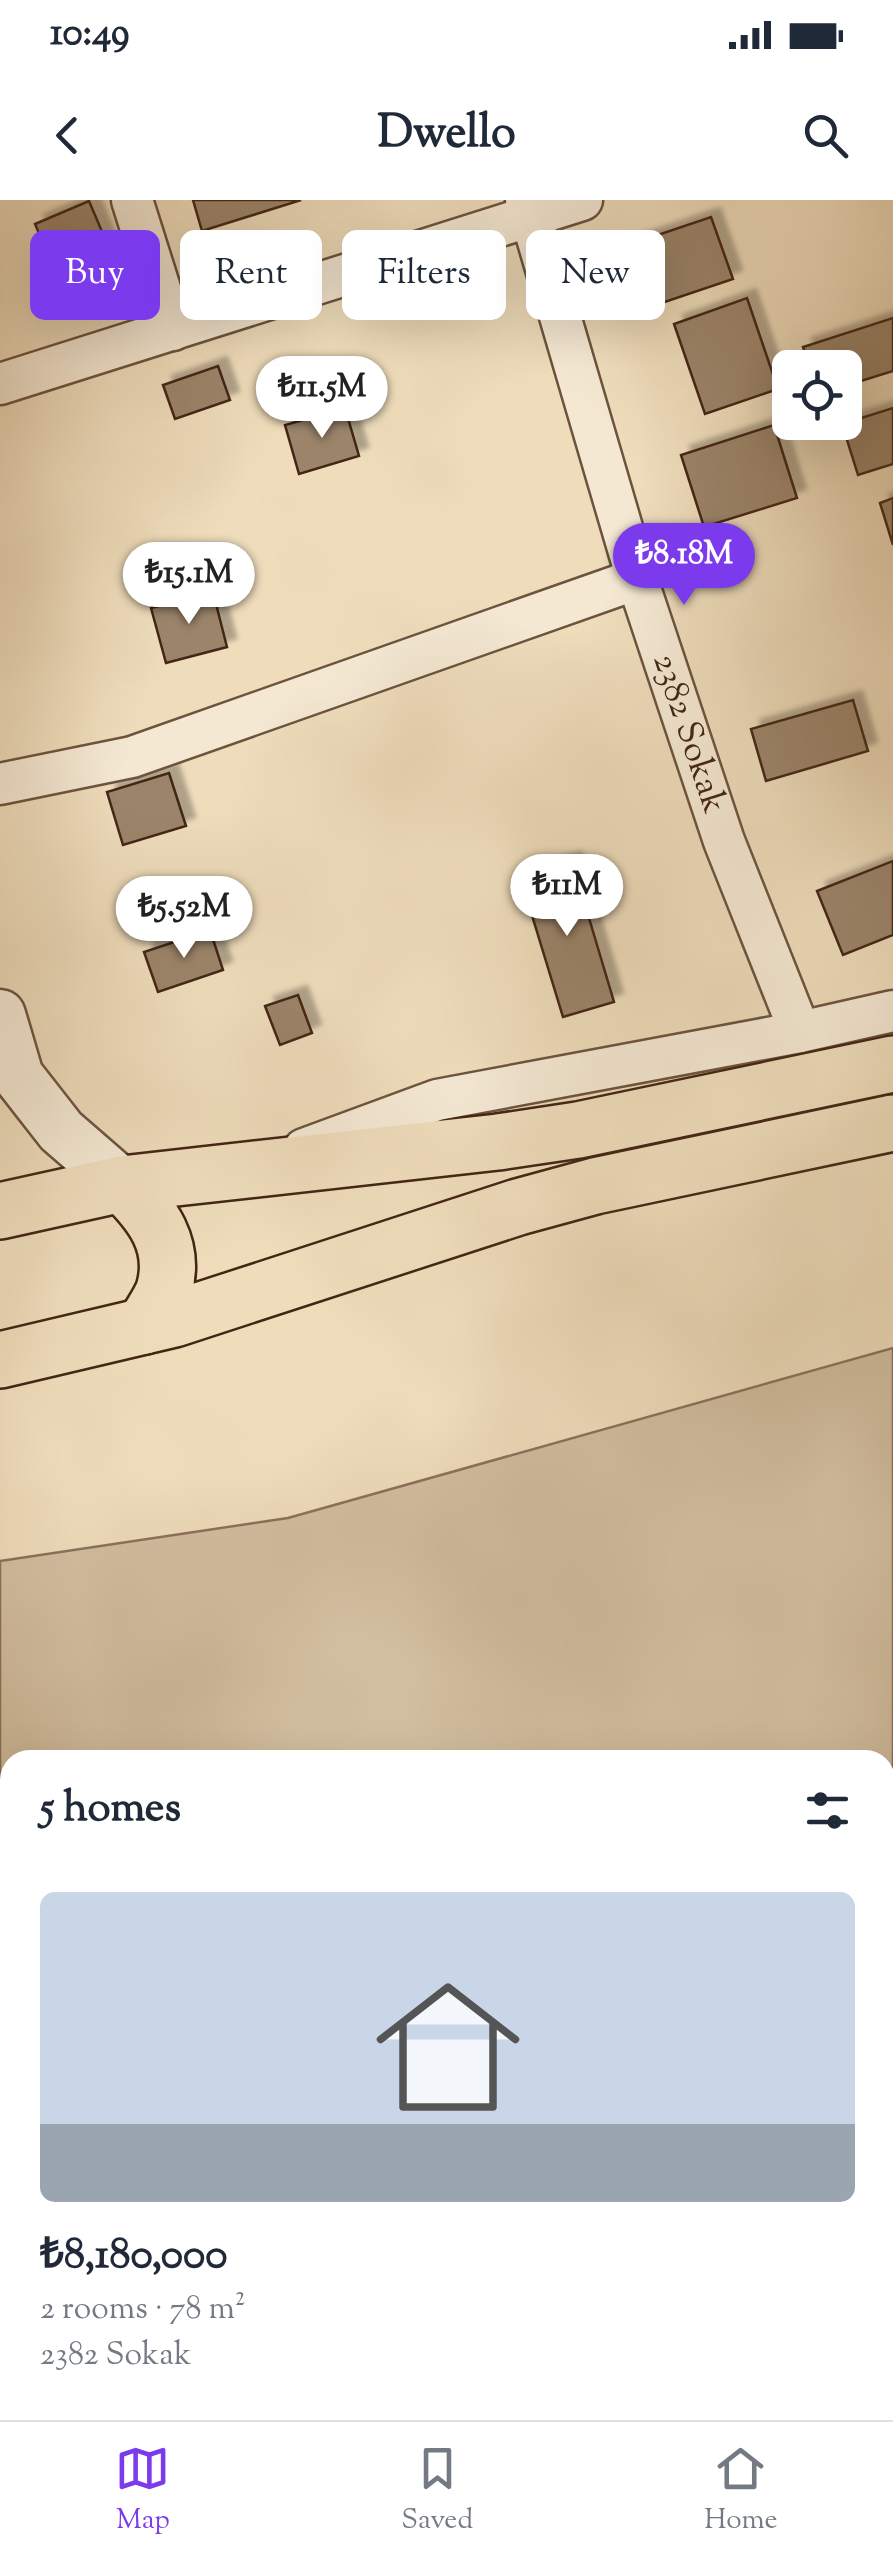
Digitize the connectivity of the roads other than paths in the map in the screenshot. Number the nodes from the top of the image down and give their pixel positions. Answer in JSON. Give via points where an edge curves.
{"nodes":[{"id":1,"x":132,"y":200,"type":"edge"},
{"id":2,"x":582,"y":200,"type":"edge"},
{"id":3,"x":528,"y":208,"type":"edge"},
{"id":4,"x":174,"y":330,"type":"junction"},
{"id":5,"x":0,"y":384,"type":"edge"},
{"id":6,"x":638,"y":579,"type":"junction"},
{"id":7,"x":0,"y":784,"type":"edge"},
{"id":8,"x":893,"y":1011,"type":"edge"},
{"id":9,"x":0,"y":1015,"type":"edge"},
{"id":10,"x":800,"y":1032,"type":"junction"},
{"id":11,"x":893,"y":1064,"type":"edge"},
{"id":12,"x":893,"y":1123,"type":"edge"},
{"id":13,"x":248,"y":1170,"type":"junction"},
{"id":14,"x":122,"y":1184,"type":"junction"},
{"id":15,"x":0,"y":1211,"type":"edge"},
{"id":16,"x":144,"y":1326,"type":"junction"},
{"id":17,"x":0,"y":1360,"type":"edge"}],
"edges":[{"from":1,"to":4,"type":"street"},
{"from":2,"to":3,"type":"street"},
{"from":3,"to":4,"type":"street"},
{"from":3,"to":6,"type":"street","name":"2382 Sokak"},
{"from":4,"to":5,"type":"street"},
{"from":6,"to":7,"type":"street","via":[[132,756]]},
{"from":6,"to":10,"type":"street","name":"2382 Sokak","via":[[724,841]]},
{"from":8,"to":10,"type":"street"},
{"from":9,"to":14,"type":"street","via":[[18,1076],[60,1131]]},
{"from":10,"to":13,"type":"street","via":[[438,1100]]},
{"from":11,"to":13,"type":"main road","via":[[578,1130]]},
{"from":12,"to":16,"type":"main road","via":[[596,1186]]},
{"from":13,"to":14,"type":"main road"},
{"from":14,"to":15,"type":"main road"},
{"from":14,"to":16,"type":"main road","via":[[150,1212],[168,1248],[164,1290]]},
{"from":16,"to":17,"type":"main road"}]}
